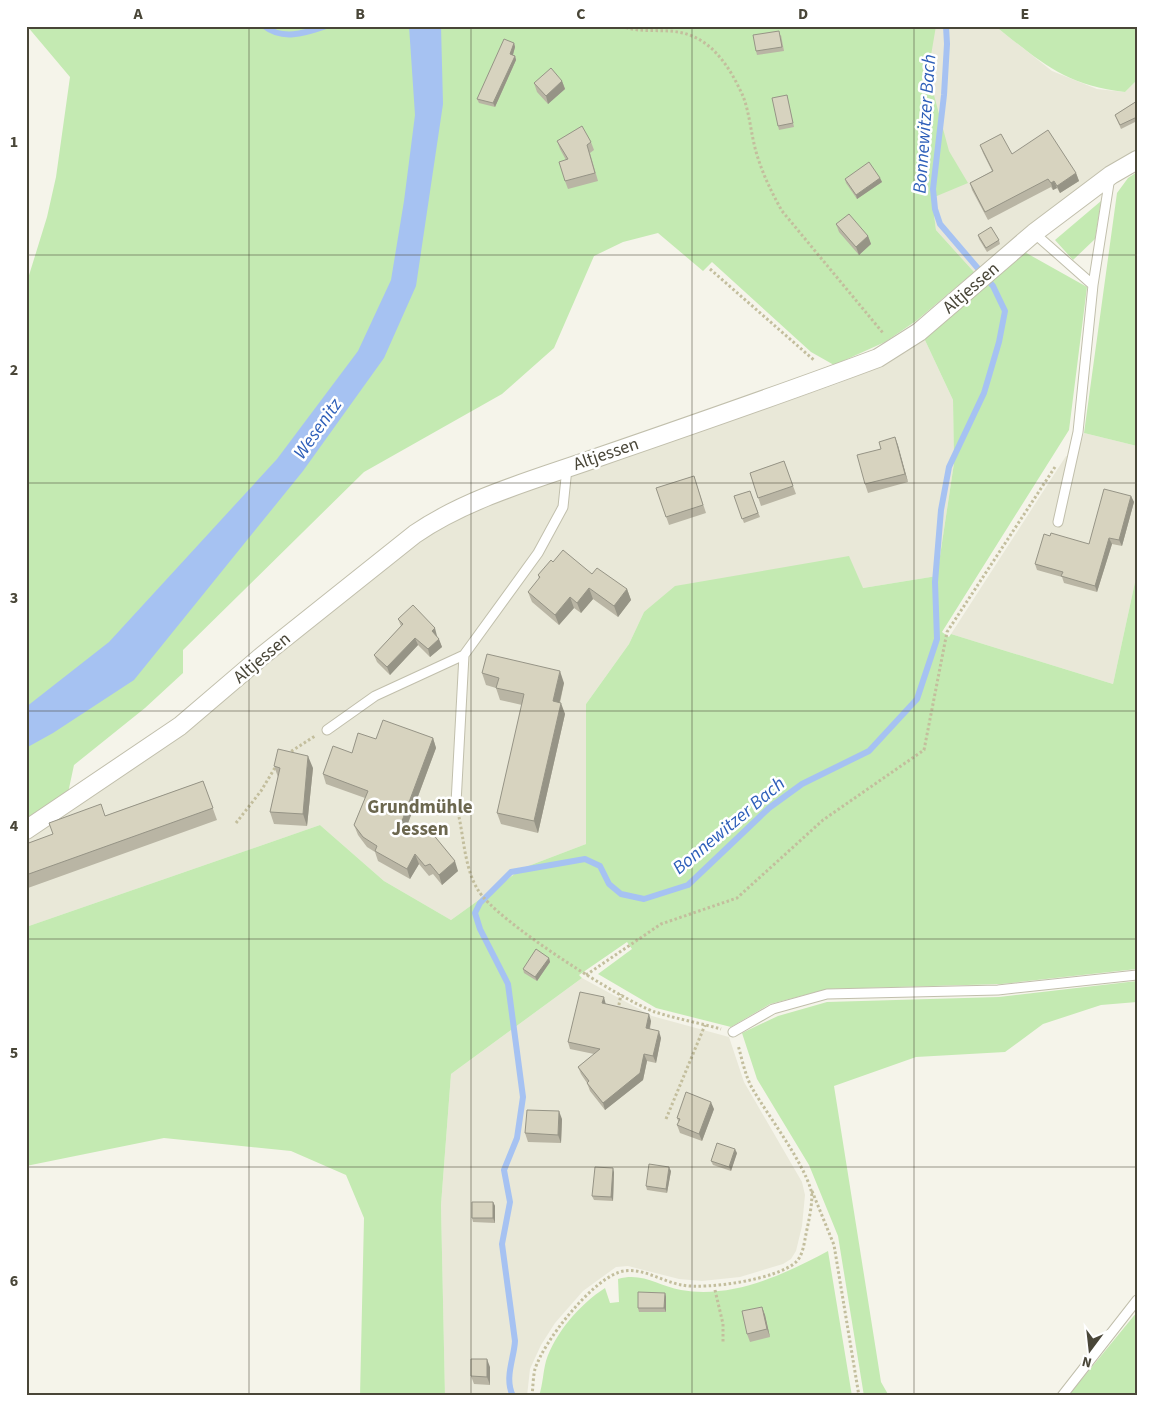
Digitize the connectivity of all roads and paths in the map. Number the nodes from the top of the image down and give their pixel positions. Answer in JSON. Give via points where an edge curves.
{"nodes":[{"id":1,"x":621,"y":26,"type":"edge"},
{"id":2,"x":1137,"y":160,"type":"edge"},
{"id":3,"x":1111,"y":175,"type":"junction"},
{"id":4,"x":1034,"y":233,"type":"junction"},
{"id":5,"x":710,"y":269,"type":"dead end"},
{"id":6,"x":1094,"y":285,"type":"junction"},
{"id":7,"x":894,"y":347,"type":"junction"},
{"id":8,"x":831,"y":376,"type":"junction"},
{"id":9,"x":1056,"y":465,"type":"dead end"},
{"id":10,"x":567,"y":468,"type":"junction"},
{"id":11,"x":1058,"y":522,"type":"dead end"},
{"id":12,"x":464,"y":655,"type":"junction"},
{"id":13,"x":327,"y":730,"type":"joint"},
{"id":14,"x":456,"y":803,"type":"joint"},
{"id":15,"x":236,"y":823,"type":"dead end"},
{"id":16,"x":26,"y":830,"type":"edge"},
{"id":17,"x":586,"y":975,"type":"junction"},
{"id":18,"x":1137,"y":975,"type":"edge"},
{"id":19,"x":621,"y":994,"type":"junction"},
{"id":20,"x":617,"y":1012,"type":"edge"},
{"id":21,"x":705,"y":1025,"type":"junction"},
{"id":22,"x":733,"y":1032,"type":"junction"},
{"id":23,"x":666,"y":1119,"type":"dead end"},
{"id":24,"x":812,"y":1191,"type":"junction"},
{"id":25,"x":714,"y":1290,"type":"dead end"},
{"id":26,"x":1137,"y":1300,"type":"edge"},
{"id":27,"x":723,"y":1342,"type":"dead end"},
{"id":28,"x":532,"y":1396,"type":"edge"},
{"id":29,"x":859,"y":1396,"type":"edge"},
{"id":30,"x":1062,"y":1396,"type":"edge"}],
"edges":[{"from":1,"to":7,"type":"path","via":[[632,30],[676,31],[692,36],[720,56],[743,96],[757,155],[782,211]]},
{"from":2,"to":3,"type":"street","name":"Altjessen"},
{"from":3,"to":4,"type":"street","name":"Altjessen"},
{"from":3,"to":6,"type":"lane"},
{"from":4,"to":6,"type":"lane"},
{"from":4,"to":7,"type":"street","name":"Altjessen","via":[[919,332]]},
{"from":5,"to":8,"type":"path"},
{"from":6,"to":11,"type":"lane","via":[[1078,432]]},
{"from":7,"to":8,"type":"street","name":"Altjessen","via":[[878,358]]},
{"from":8,"to":10,"type":"street","name":"Altjessen"},
{"from":9,"to":17,"type":"path","via":[[947,632],[924,750],[823,820],[736,898],[662,924]]},
{"from":10,"to":12,"type":"lane","via":[[563,506],[538,553]]},
{"from":10,"to":16,"type":"street","name":"Altjessen","via":[[438,518],[270,650],[180,726]]},
{"from":12,"to":13,"type":"lane","via":[[374,696]]},
{"from":12,"to":14,"type":"lane"},
{"from":13,"to":15,"type":"path","via":[[280,759]]},
{"from":14,"to":17,"type":"path","via":[[478,890],[497,911]]},
{"from":17,"to":19,"type":"path"},
{"from":18,"to":22,"type":"lane","via":[[998,990],[827,994],[773,1008]]},
{"from":19,"to":20,"type":"path"},
{"from":19,"to":21,"type":"path","via":[[654,1012]]},
{"from":21,"to":22,"type":"path"},
{"from":21,"to":23,"type":"path"},
{"from":22,"to":24,"type":"path","via":[[751,1086]]},
{"from":24,"to":28,"type":"path","via":[[803,1252],[786,1268],[744,1282],[705,1286],[682,1285],[629,1270],[617,1272],[600,1282],[559,1327],[535,1369]]},
{"from":24,"to":29,"type":"path","via":[[834,1245]]},
{"from":25,"to":27,"type":"path","via":[[723,1324]]},
{"from":26,"to":30,"type":"lane"}]}
